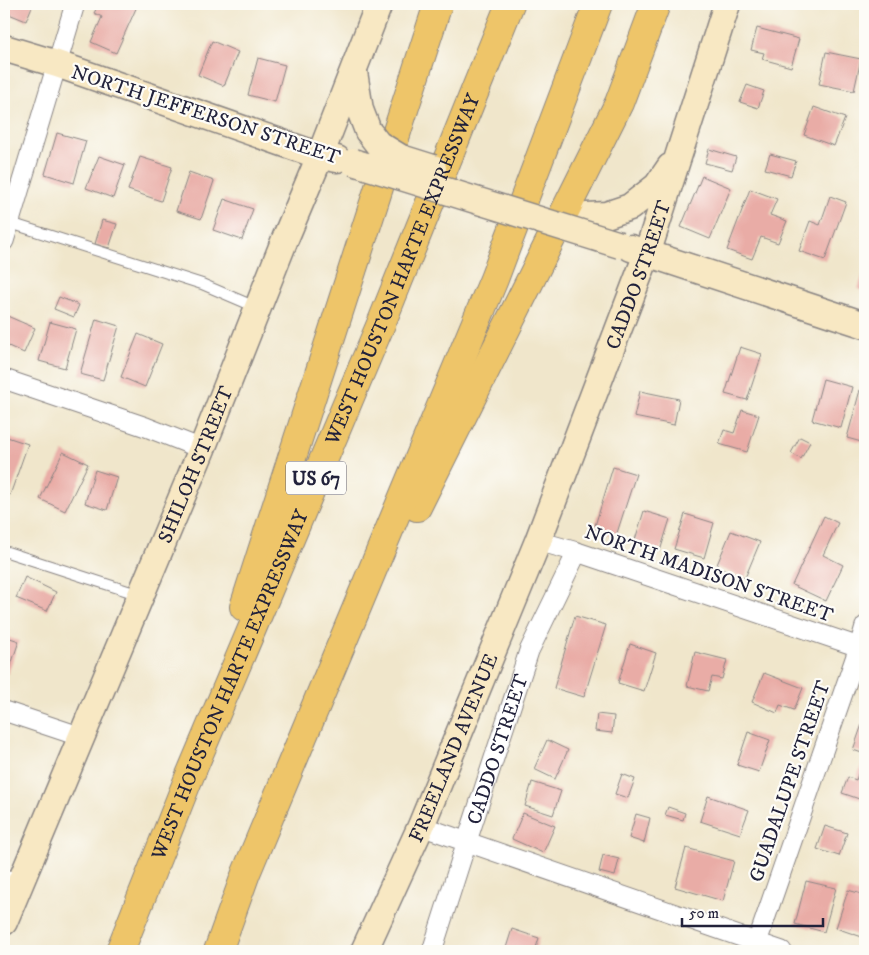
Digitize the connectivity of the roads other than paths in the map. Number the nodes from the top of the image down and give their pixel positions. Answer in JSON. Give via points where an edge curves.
{"nodes":[{"id":1,"x":75,"y":4,"type":"edge"},
{"id":2,"x":379,"y":4,"type":"edge"},
{"id":3,"x":438,"y":4,"type":"edge"},
{"id":4,"x":510,"y":4,"type":"edge"},
{"id":5,"x":598,"y":4,"type":"edge"},
{"id":6,"x":656,"y":4,"type":"edge"},
{"id":7,"x":727,"y":4,"type":"edge"},
{"id":8,"x":4,"y":48,"type":"edge"},
{"id":9,"x":57,"y":64,"type":"junction"},
{"id":10,"x":354,"y":69,"type":"junction"},
{"id":11,"x":679,"y":152,"type":"junction"},
{"id":12,"x":320,"y":156,"type":"junction"},
{"id":13,"x":6,"y":228,"type":"edge"},
{"id":14,"x":647,"y":254,"type":"junction"},
{"id":15,"x":258,"y":308,"type":"junction"},
{"id":16,"x":865,"y":324,"type":"edge"},
{"id":17,"x":4,"y":378,"type":"edge"},
{"id":18,"x":202,"y":449,"type":"junction"},
{"id":19,"x":538,"y":541,"type":"junction"},
{"id":20,"x":4,"y":551,"type":"edge"},
{"id":21,"x":577,"y":552,"type":"junction"},
{"id":22,"x":141,"y":596,"type":"junction"},
{"id":23,"x":865,"y":626,"type":"edge"},
{"id":24,"x":862,"y":648,"type":"edge"},
{"id":25,"x":4,"y":711,"type":"edge"},
{"id":26,"x":308,"y":726,"type":"junction"},
{"id":27,"x":82,"y":737,"type":"junction"},
{"id":28,"x":188,"y":780,"type":"junction"},
{"id":29,"x":421,"y":826,"type":"junction"},
{"id":30,"x":467,"y":842,"type":"junction"},
{"id":31,"x":12,"y":877,"type":"edge"},
{"id":32,"x":4,"y":922,"type":"edge"},
{"id":33,"x":755,"y":947,"type":"edge"},
{"id":34,"x":120,"y":951,"type":"edge"},
{"id":35,"x":218,"y":951,"type":"edge"},
{"id":36,"x":364,"y":951,"type":"edge"},
{"id":37,"x":432,"y":951,"type":"edge"},
{"id":38,"x":782,"y":951,"type":"edge"}],
"edges":[{"from":1,"to":9,"type":"street"},
{"from":2,"to":10,"type":"main road","name":"SHILOH STREET"},
{"from":3,"to":28,"type":"highway"},
{"from":4,"to":28,"type":"highway","name":"WEST HOUSTON HARTE EXPRESSWAY","number":"US 67","via":[[382,319]]},
{"from":5,"to":26,"type":"highway","via":[[494,279]]},
{"from":6,"to":26,"type":"highway","via":[[619,103]]},
{"from":7,"to":11,"type":"main road","name":"CADDO STREET"},
{"from":8,"to":9,"type":"main road","name":"NORTH JEFFERSON STREET"},
{"from":9,"to":12,"type":"main road","name":"NORTH JEFFERSON STREET"},
{"from":9,"to":13,"type":"street"},
{"from":10,"to":11,"type":"main road","bridge":true,"via":[[360,110],[368,131],[378,144],[401,158],[587,216],[606,215],[630,207],[657,186]]},
{"from":10,"to":12,"type":"main road","name":"SHILOH STREET"},
{"from":11,"to":14,"type":"main road","name":"CADDO STREET"},
{"from":12,"to":14,"type":"main road","name":"NORTH JEFFERSON STREET","bridge":true,"via":[[353,162]]},
{"from":12,"to":15,"type":"main road","name":"SHILOH STREET"},
{"from":13,"to":15,"type":"lane","via":[[202,284]]},
{"from":14,"to":16,"type":"main road","name":"NORTH JEFFERSON STREET"},
{"from":14,"to":19,"type":"main road","name":"CADDO STREET"},
{"from":15,"to":18,"type":"main road","name":"SHILOH STREET"},
{"from":17,"to":18,"type":"street"},
{"from":18,"to":22,"type":"main road","name":"SHILOH STREET"},
{"from":19,"to":21,"type":"street","name":"NORTH MADISON STREET"},
{"from":19,"to":29,"type":"main road","name":"FREELAND AVENUE"},
{"from":20,"to":22,"type":"lane"},
{"from":21,"to":24,"type":"street","name":"NORTH MADISON STREET"},
{"from":21,"to":30,"type":"street","name":"CADDO STREET","via":[[529,651]]},
{"from":22,"to":27,"type":"main road","name":"SHILOH STREET"},
{"from":23,"to":24,"type":"street","name":"GUADALUPE STREET"},
{"from":24,"to":33,"type":"street","name":"GUADALUPE STREET"},
{"from":25,"to":27,"type":"street"},
{"from":26,"to":35,"type":"highway","via":[[246,873]]},
{"from":27,"to":31,"type":"main road","name":"SHILOH STREET"},
{"from":28,"to":34,"type":"highway","name":"WEST HOUSTON HARTE EXPRESSWAY","number":"US 67"},
{"from":29,"to":30,"type":"street"},
{"from":29,"to":36,"type":"main road","name":"FREELAND AVENUE"},
{"from":30,"to":33,"type":"street"},
{"from":30,"to":37,"type":"street","name":"CADDO STREET"},
{"from":31,"to":32,"type":"main road","name":"SHILOH STREET"},
{"from":33,"to":38,"type":"street"}]}
